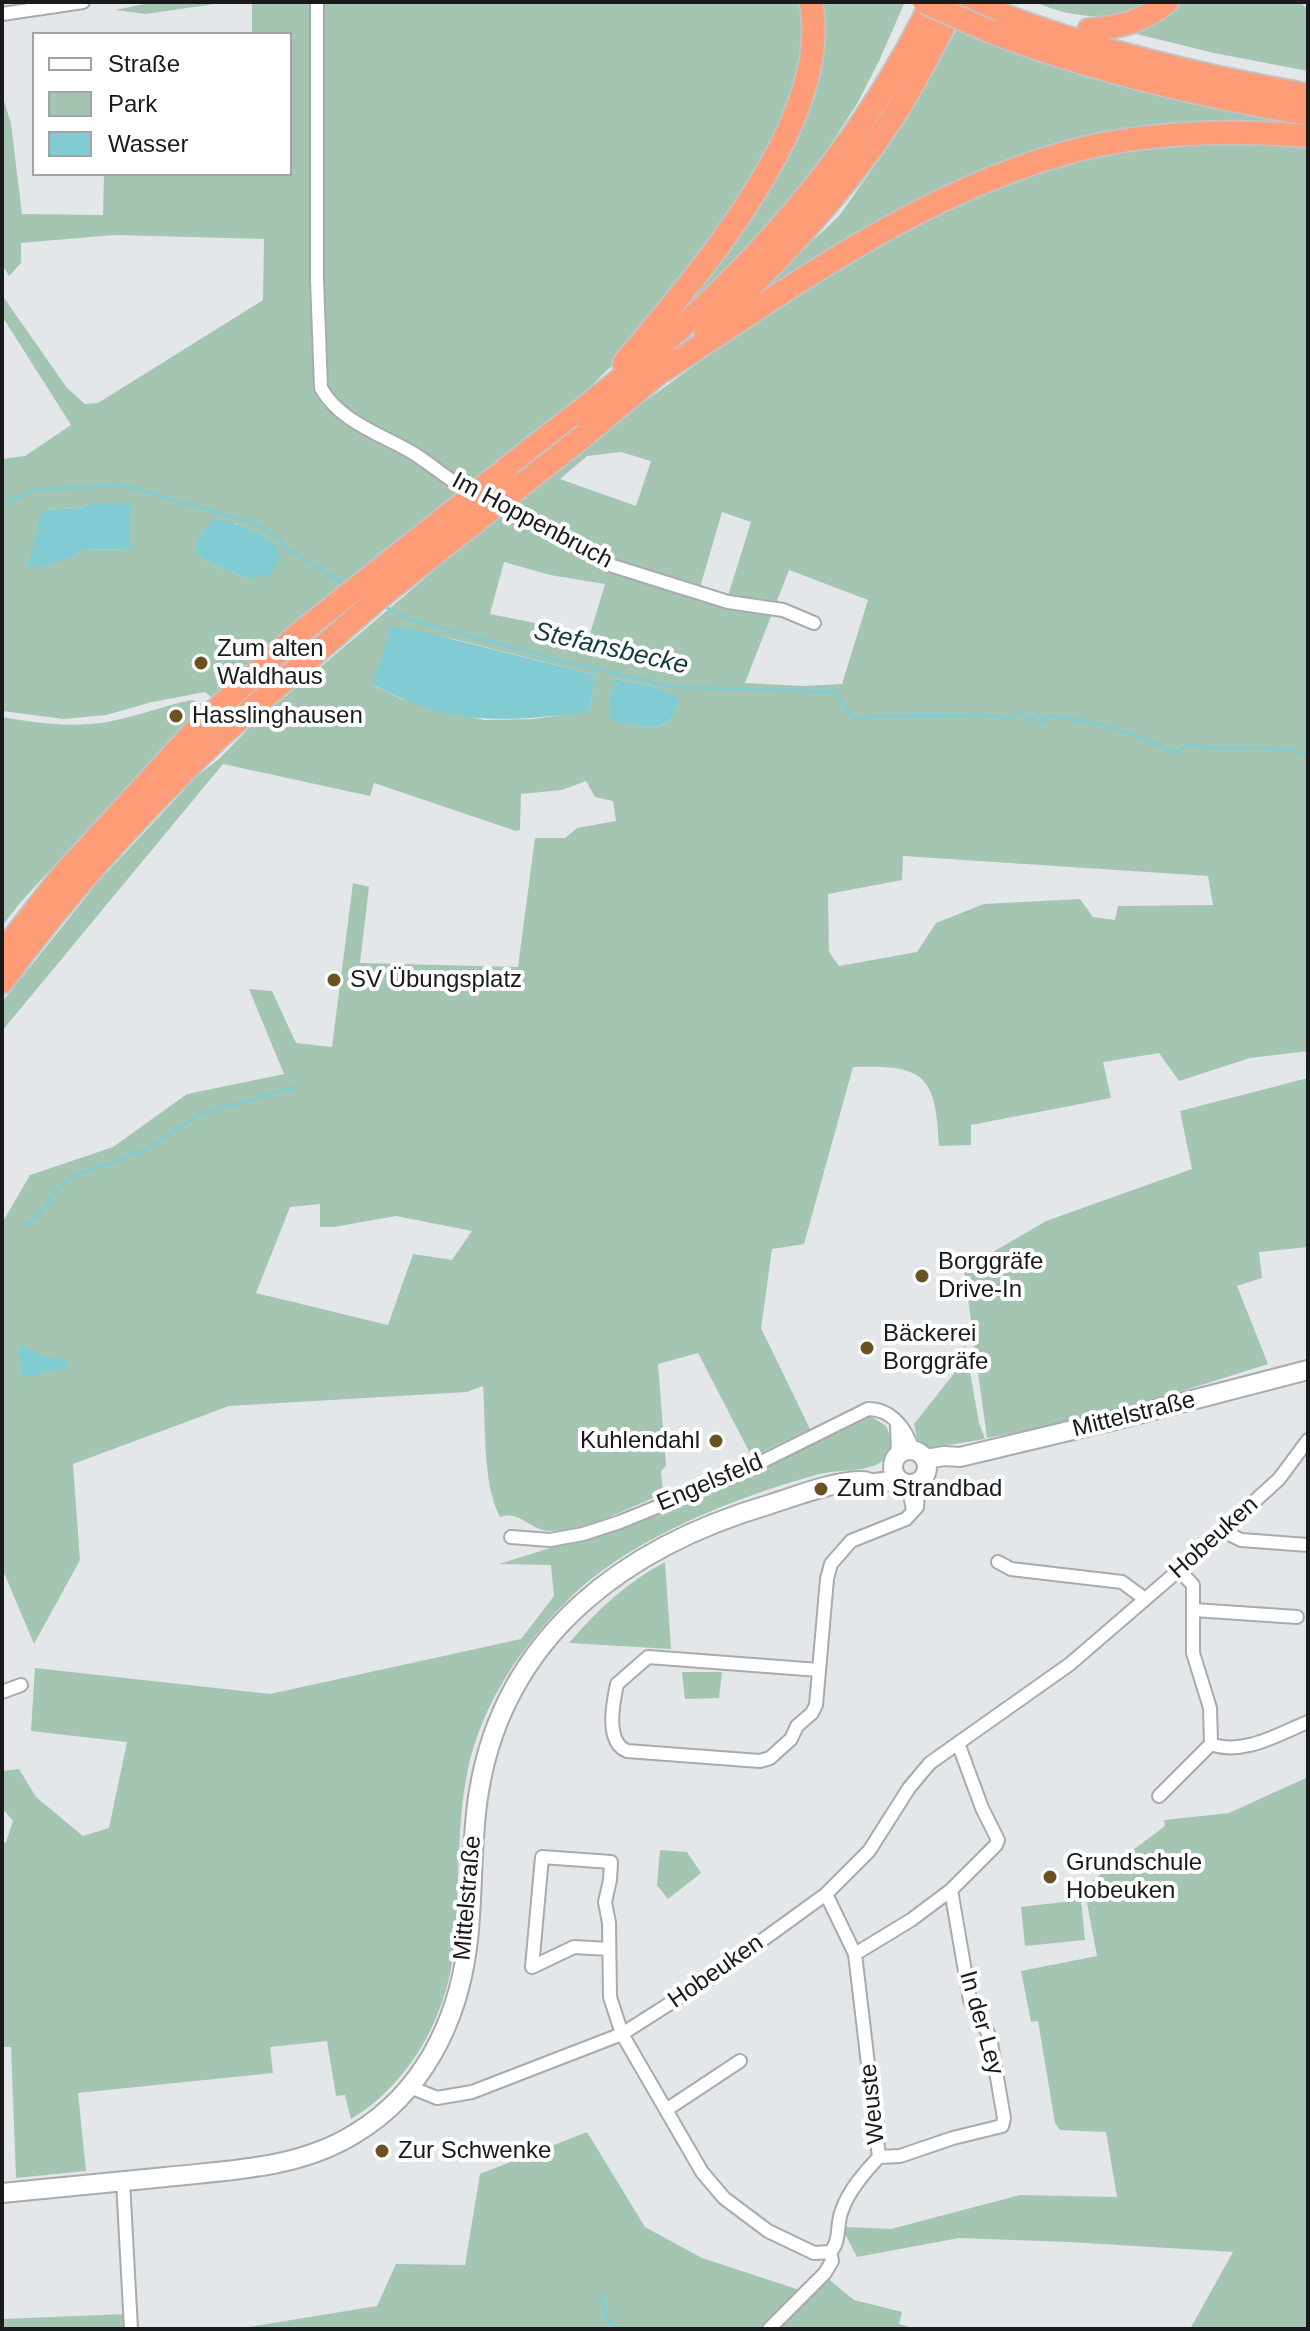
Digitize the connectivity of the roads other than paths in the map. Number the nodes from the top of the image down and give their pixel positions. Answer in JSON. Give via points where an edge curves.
{"nodes":[{"id":1,"x":83,"y":2,"type":"edge"},
{"id":2,"x":317,"y":2,"type":"edge"},
{"id":3,"x":811,"y":2,"type":"edge"},
{"id":4,"x":924,"y":2,"type":"edge"},
{"id":5,"x":932,"y":2,"type":"edge"},
{"id":6,"x":958,"y":2,"type":"edge"},
{"id":7,"x":969,"y":2,"type":"edge"},
{"id":8,"x":1167,"y":2,"type":"edge"},
{"id":9,"x":2,"y":14,"type":"edge"},
{"id":10,"x":998,"y":15,"type":"edge"},
{"id":11,"x":1089,"y":30,"type":"junction"},
{"id":12,"x":1308,"y":79,"type":"edge"},
{"id":13,"x":1308,"y":95,"type":"edge"},
{"id":14,"x":1308,"y":114,"type":"edge"},
{"id":15,"x":1308,"y":136,"type":"edge"},
{"id":16,"x":664,"y":370,"type":"junction"},
{"id":17,"x":579,"y":425,"type":"junction"},
{"id":18,"x":814,"y":623,"type":"dead end"},
{"id":19,"x":211,"y":730,"type":"junction"},
{"id":20,"x":2,"y":953,"type":"edge"},
{"id":21,"x":2,"y":982,"type":"edge"},
{"id":22,"x":1308,"y":1370,"type":"edge"},
{"id":23,"x":1308,"y":1440,"type":"edge"},
{"id":24,"x":910,"y":1469,"type":"junction"},
{"id":25,"x":1223,"y":1531,"type":"junction"},
{"id":26,"x":511,"y":1537,"type":"dead end"},
{"id":27,"x":1308,"y":1545,"type":"edge"},
{"id":28,"x":998,"y":1562,"type":"dead end"},
{"id":29,"x":1179,"y":1570,"type":"junction"},
{"id":30,"x":1145,"y":1599,"type":"junction"},
{"id":31,"x":1194,"y":1610,"type":"junction"},
{"id":32,"x":1297,"y":1617,"type":"dead end"},
{"id":33,"x":819,"y":1670,"type":"junction"},
{"id":34,"x":21,"y":1685,"type":"dead end"},
{"id":35,"x":2,"y":1692,"type":"edge"},
{"id":36,"x":1308,"y":1722,"type":"edge"},
{"id":37,"x":958,"y":1743,"type":"junction"},
{"id":38,"x":1211,"y":1744,"type":"junction"},
{"id":39,"x":1159,"y":1796,"type":"dead end"},
{"id":40,"x":951,"y":1890,"type":"junction"},
{"id":41,"x":826,"y":1894,"type":"junction"},
{"id":42,"x":609,"y":1949,"type":"junction"},
{"id":43,"x":855,"y":1954,"type":"junction"},
{"id":44,"x":622,"y":2034,"type":"junction"},
{"id":45,"x":740,"y":2061,"type":"dead end"},
{"id":46,"x":410,"y":2087,"type":"junction"},
{"id":47,"x":666,"y":2110,"type":"junction"},
{"id":48,"x":879,"y":2157,"type":"junction"},
{"id":49,"x":123,"y":2181,"type":"junction"},
{"id":50,"x":2,"y":2193,"type":"edge"},
{"id":51,"x":830,"y":2252,"type":"junction"},
{"id":52,"x":131,"y":2329,"type":"edge"},
{"id":53,"x":769,"y":2329,"type":"edge"}],
"edges":[{"from":1,"to":9,"type":"street"},
{"from":2,"to":18,"type":"street","name":"Im Hoppenbruch","via":[[317,279],[321,388],[326,398],[352,420],[467,491],[613,566],[728,602],[783,610]]},
{"from":3,"to":17,"type":"highway","via":[[811,68],[776,154],[731,229]]},
{"from":4,"to":10,"type":"highway","bridge":true},
{"from":5,"to":17,"type":"highway","via":[[852,138],[777,231]]},
{"from":6,"to":16,"type":"highway","via":[[891,120],[828,204]]},
{"from":7,"to":10,"type":"highway"},
{"from":8,"to":11,"type":"highway","via":[[1149,17]]},
{"from":10,"to":11,"type":"highway"},
{"from":10,"to":13,"type":"highway","via":[[1129,56]]},
{"from":10,"to":14,"type":"highway","via":[[1069,59],[1229,100]]},
{"from":11,"to":12,"type":"highway","via":[[1207,61]]},
{"from":15,"to":16,"type":"highway","via":[[1183,134],[1130,140],[1084,148],[994,178],[838,257]]},
{"from":16,"to":17,"type":"highway"},
{"from":17,"to":19,"type":"highway","bridge":true,"via":[[380,597]]},
{"from":19,"to":20,"type":"highway","via":[[62,876]]},
{"from":19,"to":21,"type":"highway"},
{"from":22,"to":24,"type":"main road","name":"Mittelstraße","via":[[960,1457],[944,1456]]},
{"from":23,"to":25,"type":"street","name":"Hobeuken","via":[[1279,1479]]},
{"from":24,"to":26,"type":"street","name":"Engelsfeld","via":[[909,1438],[885,1411],[868,1409],[733,1476],[620,1522],[550,1540]]},
{"from":24,"to":33,"type":"street","name":"Engelsfeld","via":[[913,1510],[900,1522],[851,1541],[831,1564]]},
{"from":24,"to":46,"type":"main road","name":"Mittelstraße","via":[[877,1472],[862,1481],[747,1511],[664,1546],[591,1594],[541,1644],[507,1698],[490,1743],[478,1794],[467,1949],[454,2009],[439,2046]]},
{"from":25,"to":27,"type":"street","via":[[1241,1540]]},
{"from":25,"to":29,"type":"street","name":"Hobeuken"},
{"from":28,"to":30,"type":"street","via":[[1019,1570],[1122,1582]]},
{"from":29,"to":30,"type":"street","name":"Hobeuken"},
{"from":29,"to":31,"type":"street","via":[[1193,1585]]},
{"from":30,"to":37,"type":"street","name":"Hobeuken","via":[[1070,1664]]},
{"from":31,"to":32,"type":"street"},
{"from":31,"to":38,"type":"street","via":[[1193,1653],[1210,1708]]},
{"from":33,"to":33,"type":"street","via":[[815,1709],[765,1760],[627,1751],[615,1743],[617,1684],[648,1657]]},
{"from":34,"to":35,"type":"street"},
{"from":36,"to":38,"type":"street","via":[[1238,1749]]},
{"from":37,"to":40,"type":"street","via":[[998,1840]]},
{"from":37,"to":41,"type":"street","name":"Hobeuken","via":[[918,1776],[869,1851]]},
{"from":38,"to":39,"type":"street"},
{"from":40,"to":43,"type":"street"},
{"from":40,"to":48,"type":"street","name":"In der Ley","via":[[970,2000],[990,2037],[1002,2126],[900,2156]]},
{"from":41,"to":43,"type":"street","name":"Weuste"},
{"from":41,"to":44,"type":"street","name":"Hobeuken"},
{"from":42,"to":42,"type":"street","via":[[605,1902],[611,1862],[542,1857],[532,1967],[574,1947]]},
{"from":42,"to":44,"type":"street","via":[[610,1997]]},
{"from":43,"to":48,"type":"street","name":"Weuste"},
{"from":44,"to":46,"type":"street","name":"Hobeuken","via":[[472,2092],[437,2098]]},
{"from":44,"to":47,"type":"street"},
{"from":45,"to":47,"type":"street"},
{"from":46,"to":49,"type":"main road","name":"Mittelstraße","via":[[357,2133],[317,2153],[256,2168]]},
{"from":47,"to":51,"type":"street","via":[[702,2172],[738,2211],[814,2253]]},
{"from":48,"to":51,"type":"street","name":"Weuste","via":[[846,2201]]},
{"from":49,"to":50,"type":"main road","name":"Mittelstraße"},
{"from":49,"to":52,"type":"street"},
{"from":51,"to":53,"type":"street","name":"Weuste","via":[[832,2261],[825,2273]]}]}
